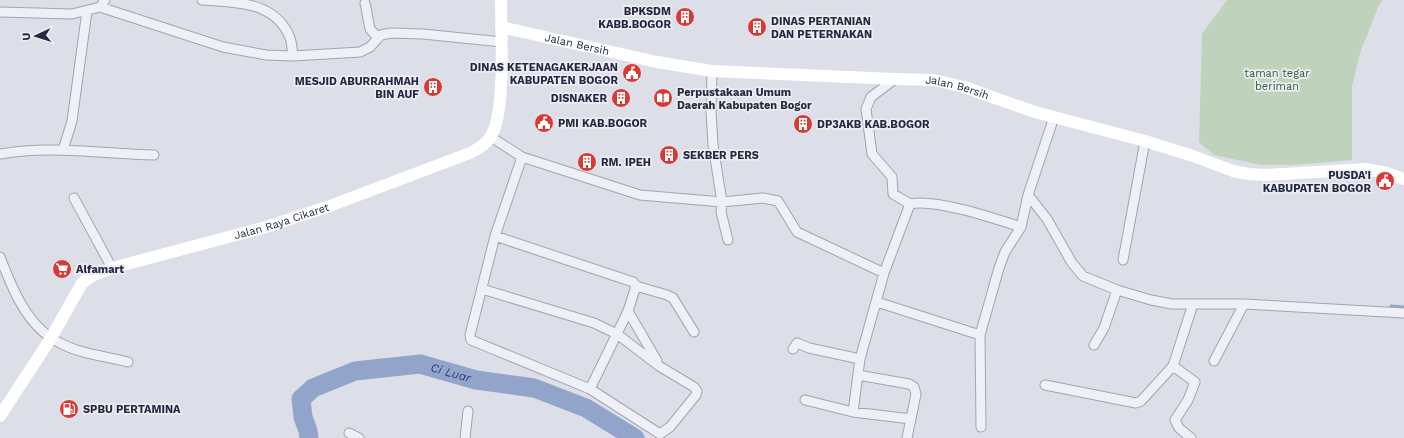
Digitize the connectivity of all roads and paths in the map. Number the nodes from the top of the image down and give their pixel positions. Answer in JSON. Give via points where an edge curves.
{"nodes":[{"id":1,"x":202,"y":0,"type":"edge"},
{"id":2,"x":501,"y":0,"type":"edge"},
{"id":3,"x":365,"y":3,"type":"dead end"},
{"id":4,"x":102,"y":4,"type":"edge"},
{"id":5,"x":87,"y":11,"type":"junction"},
{"id":6,"x":0,"y":12,"type":"edge"},
{"id":7,"x":501,"y":27,"type":"junction"},
{"id":8,"x":378,"y":38,"type":"junction"},
{"id":9,"x":502,"y":42,"type":"junction"},
{"id":10,"x":293,"y":56,"type":"junction"},
{"id":11,"x":712,"y":71,"type":"junction"},
{"id":12,"x":895,"y":80,"type":"junction"},
{"id":13,"x":1054,"y":117,"type":"junction"},
{"id":14,"x":491,"y":137,"type":"junction"},
{"id":15,"x":1145,"y":141,"type":"junction"},
{"id":16,"x":63,"y":150,"type":"junction"},
{"id":17,"x":0,"y":154,"type":"edge"},
{"id":18,"x":154,"y":155,"type":"dead end"},
{"id":19,"x":522,"y":157,"type":"junction"},
{"id":20,"x":1404,"y":179,"type":"edge"},
{"id":21,"x":1030,"y":190,"type":"junction"},
{"id":22,"x":74,"y":198,"type":"dead end"},
{"id":23,"x":722,"y":202,"type":"junction"},
{"id":24,"x":910,"y":204,"type":"junction"},
{"id":25,"x":1021,"y":227,"type":"junction"},
{"id":26,"x":495,"y":236,"type":"junction"},
{"id":27,"x":728,"y":240,"type":"dead end"},
{"id":28,"x":0,"y":257,"type":"edge"},
{"id":29,"x":1123,"y":260,"type":"dead end"},
{"id":30,"x":112,"y":268,"type":"junction"},
{"id":31,"x":884,"y":273,"type":"junction"},
{"id":32,"x":636,"y":286,"type":"junction"},
{"id":33,"x":482,"y":289,"type":"junction"},
{"id":34,"x":1117,"y":290,"type":"junction"},
{"id":35,"x":877,"y":302,"type":"junction"},
{"id":36,"x":1192,"y":304,"type":"junction"},
{"id":37,"x":1244,"y":304,"type":"junction"},
{"id":38,"x":628,"y":311,"type":"junction"},
{"id":39,"x":1404,"y":313,"type":"edge"},
{"id":40,"x":694,"y":332,"type":"dead end"},
{"id":41,"x":617,"y":334,"type":"junction"},
{"id":42,"x":980,"y":335,"type":"junction"},
{"id":43,"x":51,"y":338,"type":"junction"},
{"id":44,"x":1094,"y":345,"type":"dead end"},
{"id":45,"x":793,"y":349,"type":"dead end"},
{"id":46,"x":860,"y":359,"type":"junction"},
{"id":47,"x":1214,"y":361,"type":"dead end"},
{"id":48,"x":128,"y":362,"type":"dead end"},
{"id":49,"x":660,"y":366,"type":"junction"},
{"id":50,"x":1173,"y":366,"type":"junction"},
{"id":51,"x":858,"y":375,"type":"junction"},
{"id":52,"x":1045,"y":385,"type":"dead end"},
{"id":53,"x":590,"y":389,"type":"junction"},
{"id":54,"x":805,"y":400,"type":"dead end"},
{"id":55,"x":468,"y":411,"type":"dead end"},
{"id":56,"x":853,"y":412,"type":"junction"},
{"id":57,"x":0,"y":416,"type":"edge"},
{"id":58,"x":911,"y":419,"type":"junction"},
{"id":59,"x":981,"y":427,"type":"dead end"},
{"id":60,"x":349,"y":433,"type":"dead end"},
{"id":61,"x":661,"y":436,"type":"edge"},
{"id":62,"x":358,"y":438,"type":"edge"},
{"id":63,"x":465,"y":438,"type":"edge"},
{"id":64,"x":906,"y":438,"type":"edge"},
{"id":65,"x":1191,"y":438,"type":"edge"}],
"edges":[{"from":1,"to":10,"type":"street","via":[[242,3],[263,9],[277,19],[290,37]]},
{"from":2,"to":7,"type":"street"},
{"from":3,"to":8,"type":"street","via":[[370,29]]},
{"from":4,"to":5,"type":"street"},
{"from":4,"to":10,"type":"street","via":[[223,47],[266,55]]},
{"from":5,"to":6,"type":"street","via":[[72,14]]},
{"from":5,"to":16,"type":"street","via":[[72,121]]},
{"from":7,"to":9,"type":"street"},
{"from":7,"to":11,"type":"street","name":"Jalan Bersih","via":[[657,62]]},
{"from":8,"to":9,"type":"street","via":[[391,33],[423,34]]},
{"from":8,"to":10,"type":"street","via":[[370,47],[360,52]]},
{"from":9,"to":14,"type":"street","via":[[497,118]]},
{"from":11,"to":12,"type":"street","name":"Jalan Bersih"},
{"from":11,"to":23,"type":"street","via":[[712,132]]},
{"from":12,"to":13,"type":"street","name":"Jalan Bersih","via":[[934,80],[964,87]]},
{"from":12,"to":24,"type":"street","via":[[871,97],[866,109],[872,154],[892,177],[893,194]]},
{"from":13,"to":15,"type":"street","name":"Jalan Bersih"},
{"from":13,"to":21,"type":"street"},
{"from":14,"to":19,"type":"street"},
{"from":14,"to":30,"type":"street","name":"Jalan Raya Cikaret","via":[[470,154],[328,207],[266,227]]},
{"from":15,"to":20,"type":"street","name":"Jalan Bersih","via":[[1248,174],[1366,169]]},
{"from":15,"to":29,"type":"street"},
{"from":16,"to":17,"type":"street","via":[[20,150]]},
{"from":16,"to":18,"type":"street"},
{"from":19,"to":23,"type":"street","via":[[640,196]]},
{"from":19,"to":26,"type":"street"},
{"from":21,"to":25,"type":"street"},
{"from":21,"to":34,"type":"street","via":[[1072,263],[1083,276]]},
{"from":22,"to":30,"type":"street"},
{"from":23,"to":27,"type":"street","via":[[721,212]]},
{"from":23,"to":31,"type":"street","via":[[763,198],[778,201],[797,232]]},
{"from":24,"to":25,"type":"street","via":[[920,202],[965,211]]},
{"from":24,"to":31,"type":"street"},
{"from":25,"to":42,"type":"street","via":[[1005,252]]},
{"from":26,"to":32,"type":"street","via":[[633,282]]},
{"from":26,"to":33,"type":"street"},
{"from":28,"to":43,"type":"street","via":[[25,312]]},
{"from":30,"to":43,"type":"street","name":"Jalan Raya Cikaret","via":[[82,283]]},
{"from":31,"to":35,"type":"street"},
{"from":32,"to":38,"type":"street"},
{"from":32,"to":40,"type":"street","via":[[673,298]]},
{"from":33,"to":41,"type":"street","via":[[594,322]]},
{"from":33,"to":53,"type":"street","via":[[470,335],[471,340]]},
{"from":34,"to":36,"type":"street","via":[[1172,304]]},
{"from":34,"to":44,"type":"street","via":[[1104,328]]},
{"from":35,"to":42,"type":"street"},
{"from":35,"to":46,"type":"street"},
{"from":36,"to":37,"type":"street"},
{"from":36,"to":50,"type":"street"},
{"from":37,"to":39,"type":"street"},
{"from":37,"to":47,"type":"street"},
{"from":38,"to":41,"type":"street"},
{"from":38,"to":49,"type":"street"},
{"from":41,"to":49,"type":"street"},
{"from":41,"to":53,"type":"street"},
{"from":42,"to":59,"type":"street"},
{"from":43,"to":48,"type":"street","via":[[68,347]]},
{"from":43,"to":57,"type":"street","name":"Jalan Raya Cikaret"},
{"from":45,"to":46,"type":"street","via":[[799,343],[808,348]]},
{"from":46,"to":51,"type":"street"},
{"from":49,"to":61,"type":"street","via":[[697,391],[694,400]]},
{"from":50,"to":52,"type":"street","via":[[1141,401],[1136,403]]},
{"from":50,"to":65,"type":"street","via":[[1195,382],[1188,400],[1175,420],[1179,428]]},
{"from":51,"to":56,"type":"street"},
{"from":51,"to":58,"type":"street","via":[[910,384],[914,387],[916,394]]},
{"from":53,"to":61,"type":"street"},
{"from":54,"to":56,"type":"street"},
{"from":55,"to":63,"type":"street"},
{"from":56,"to":58,"type":"street"},
{"from":58,"to":64,"type":"street"},
{"from":60,"to":62,"type":"street"}]}
